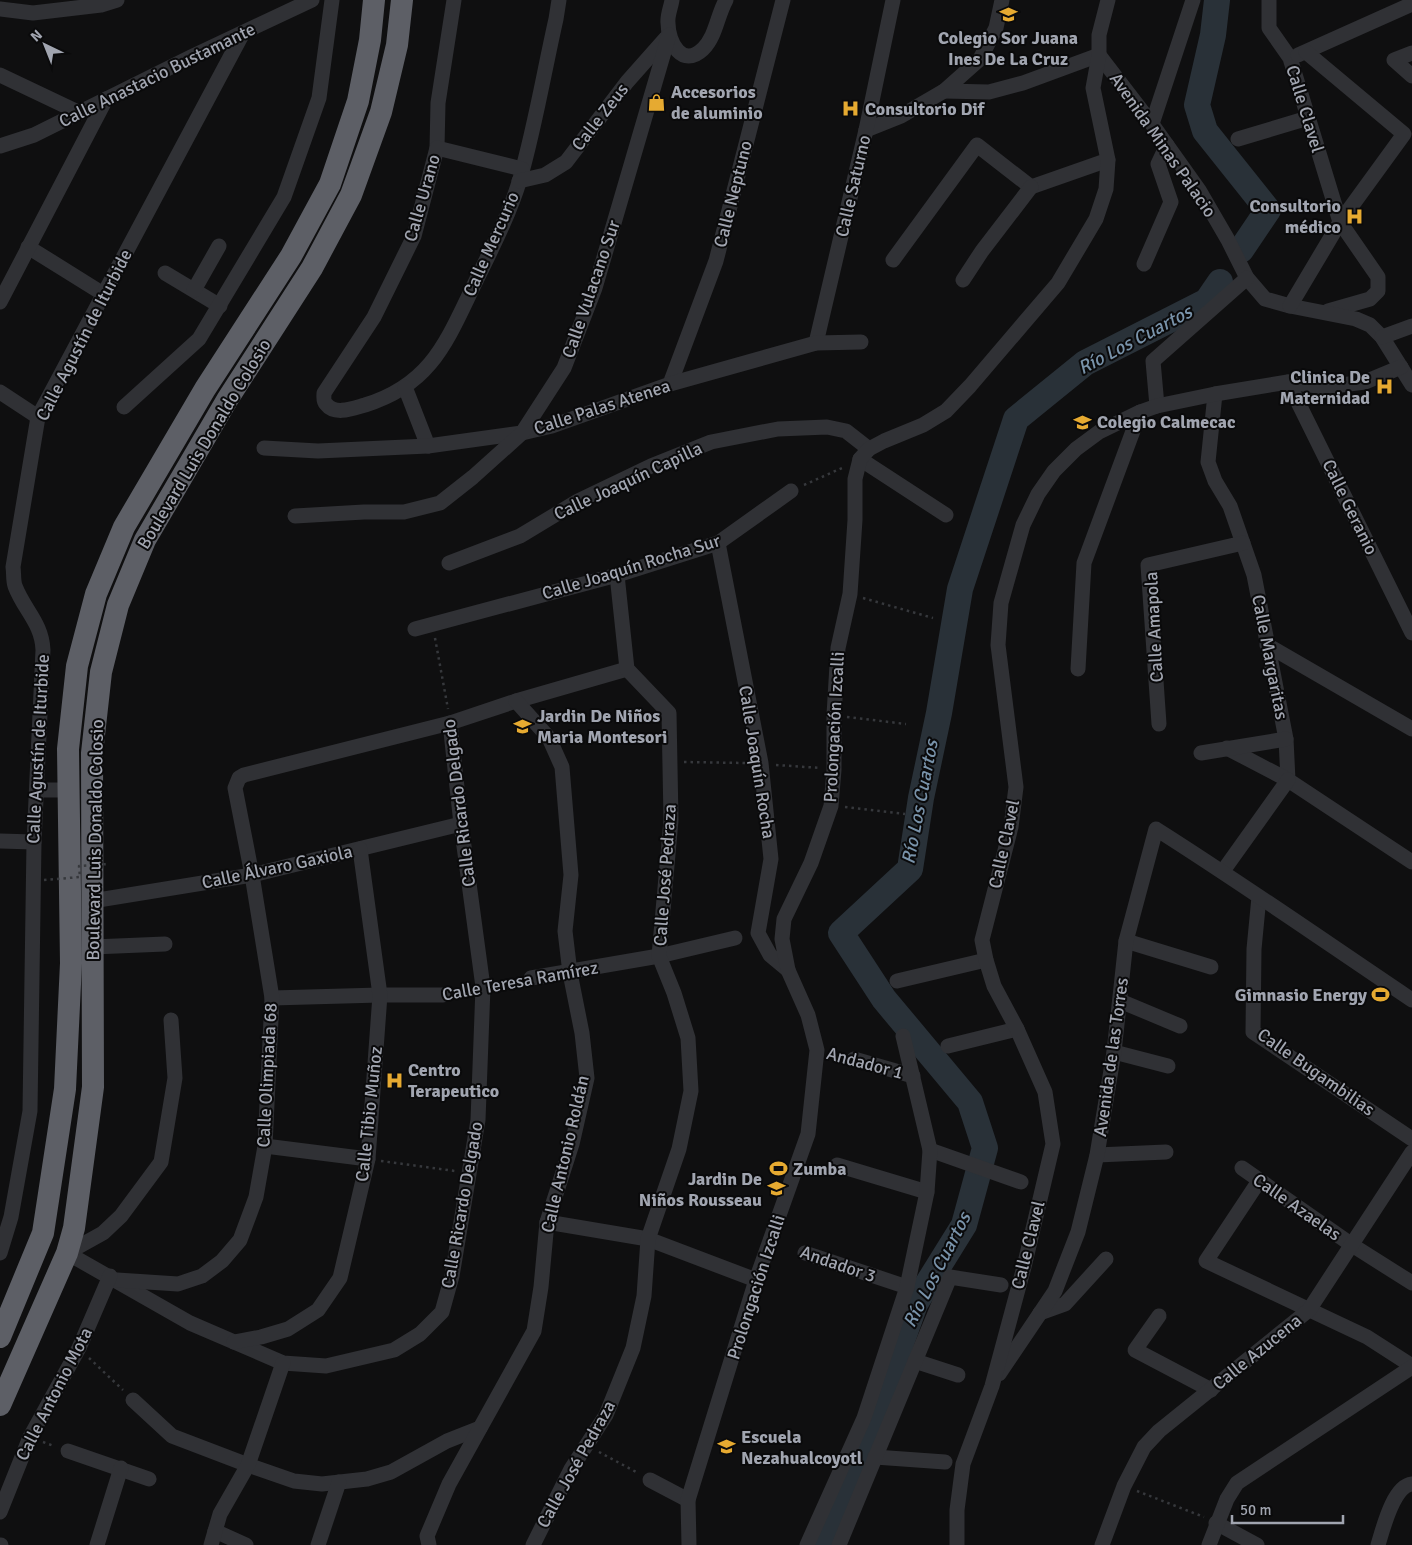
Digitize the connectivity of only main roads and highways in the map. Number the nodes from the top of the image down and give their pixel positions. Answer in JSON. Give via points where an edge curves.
{"nodes":[{"id":1,"x":374,"y":0,"type":"edge"},
{"id":2,"x":402,"y":0,"type":"edge"},
{"id":3,"x":0,"y":1337,"type":"edge"},
{"id":4,"x":0,"y":1405,"type":"edge"}],
"edges":[{"from":1,"to":3,"type":"highway","name":"Boulevard Luis Donaldo Colosio","via":[[358,101],[330,184],[291,256],[206,389],[124,527],[96,594],[77,666],[68,749],[71,963],[65,1089],[43,1233]]},
{"from":2,"to":4,"type":"highway","name":"Boulevard Luis Donaldo Colosio","via":[[397,44],[381,112],[351,195],[312,268],[227,400],[145,540],[118,604],[101,672],[92,753],[92,1087],[74,1228],[67,1253]]}]}
